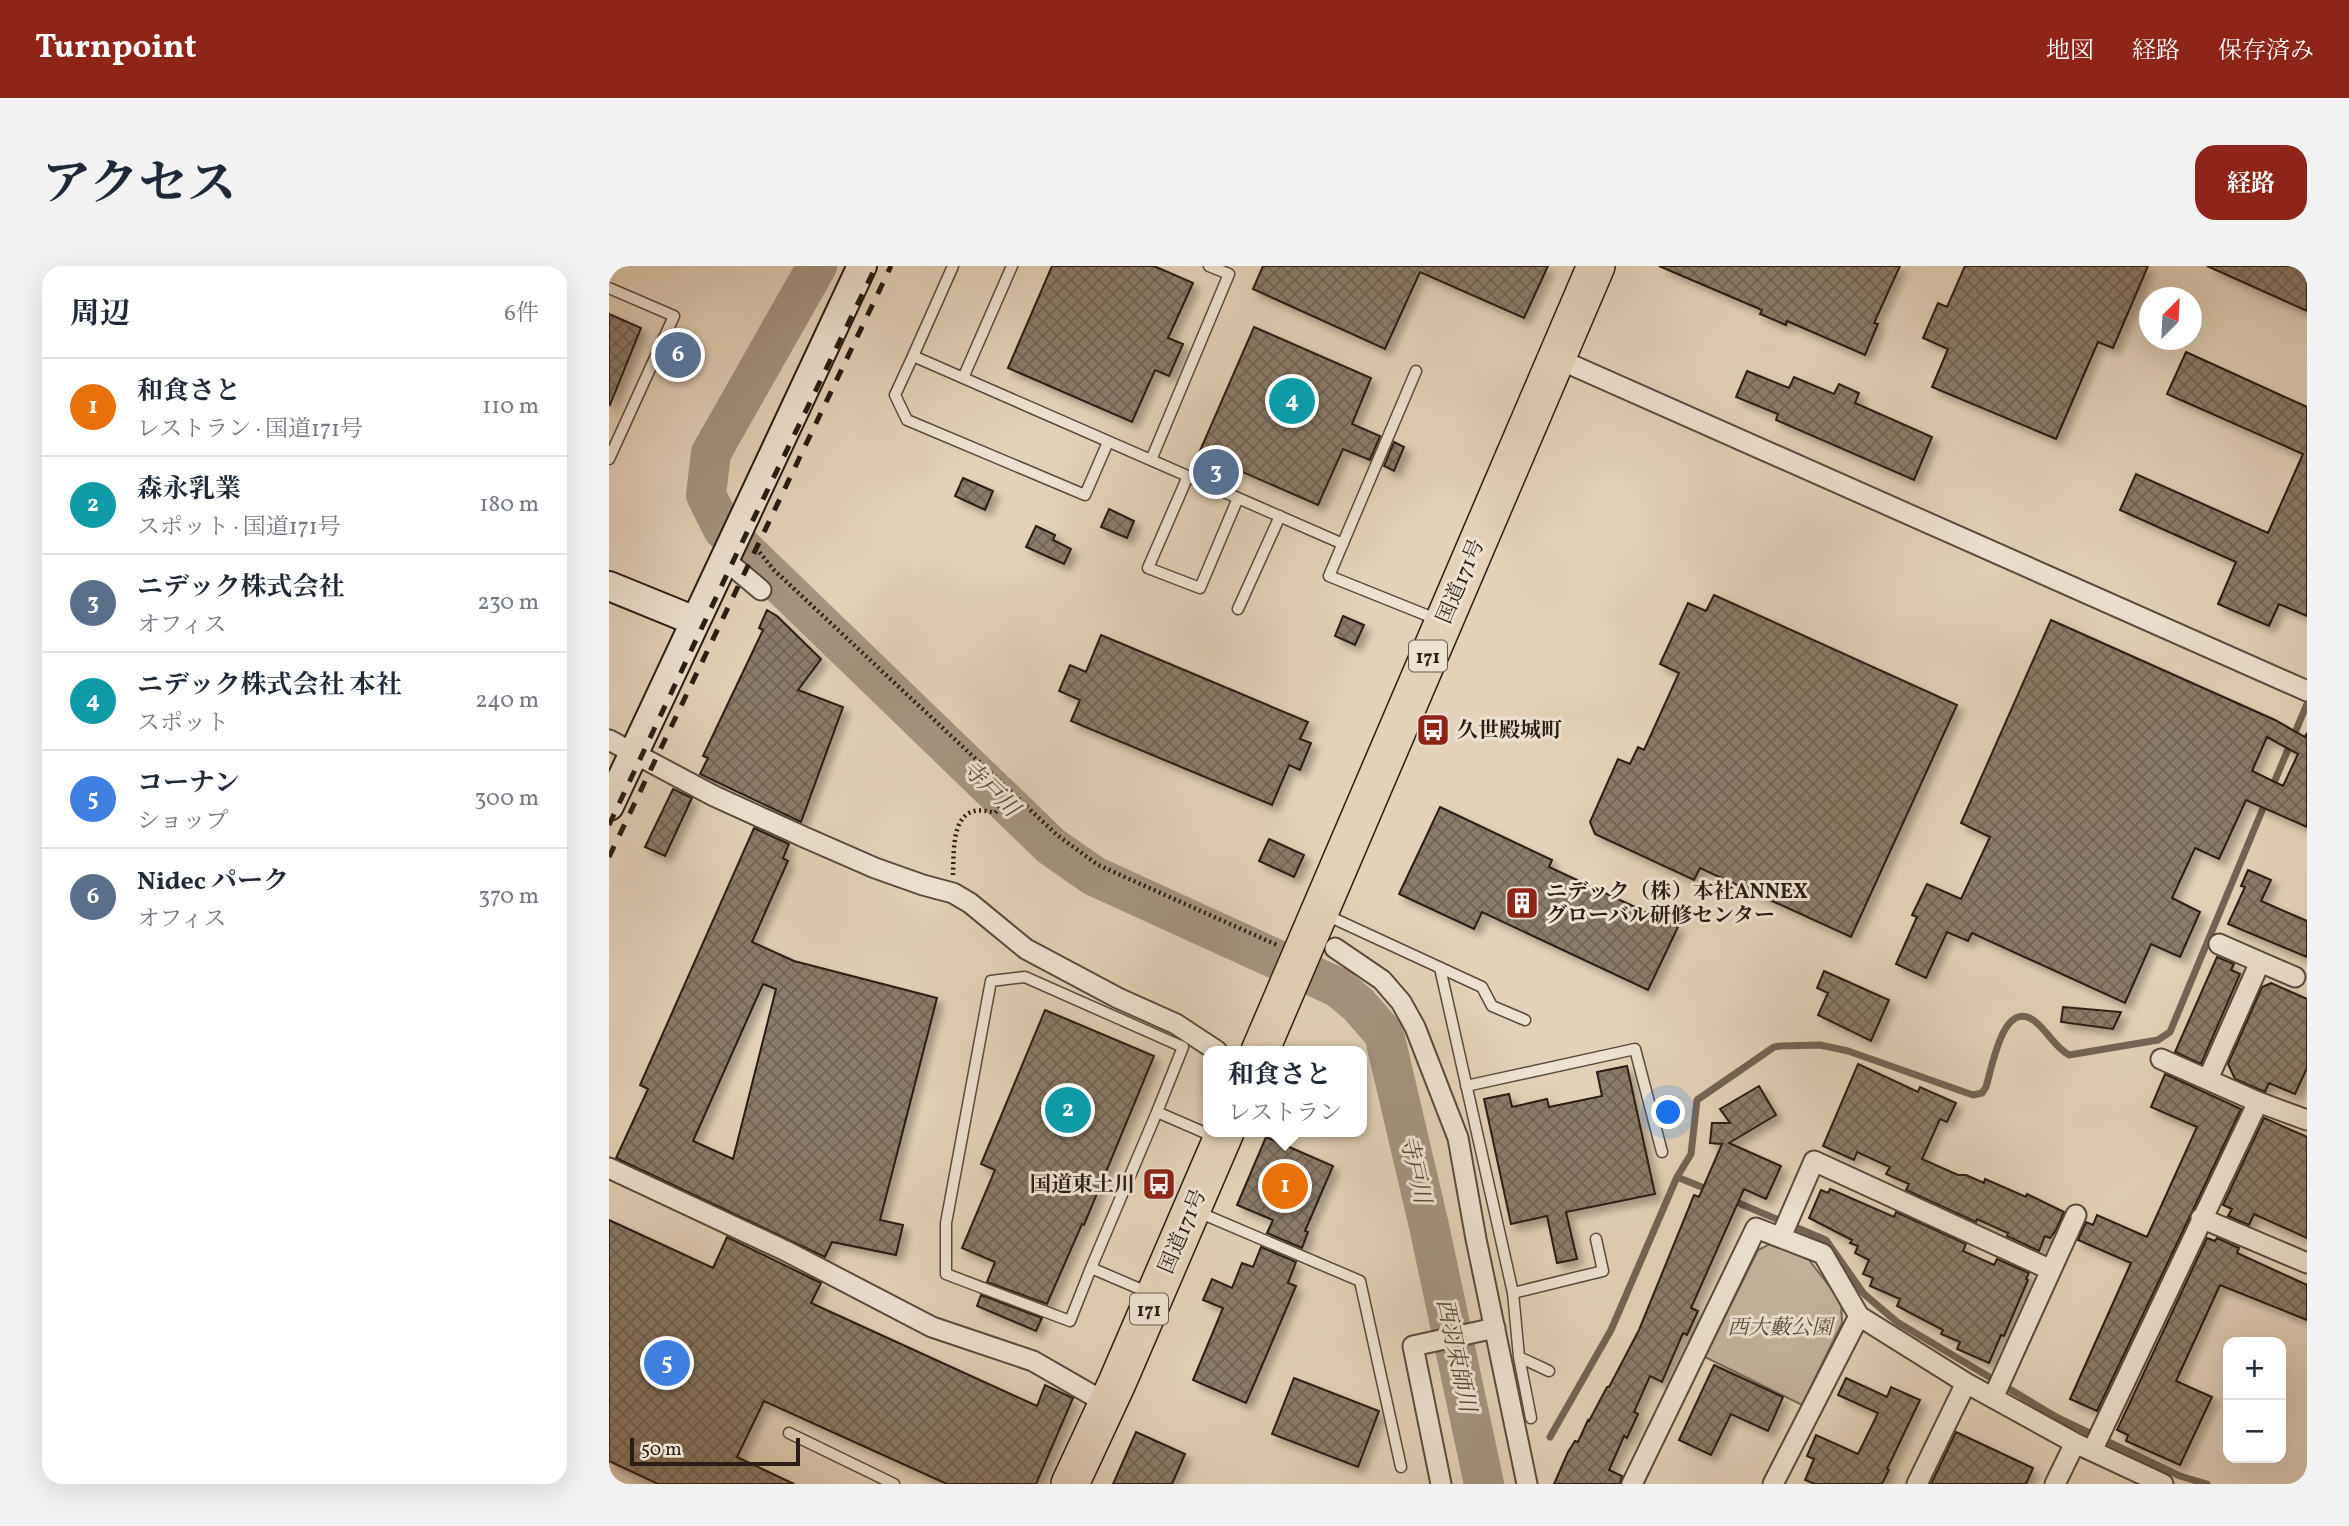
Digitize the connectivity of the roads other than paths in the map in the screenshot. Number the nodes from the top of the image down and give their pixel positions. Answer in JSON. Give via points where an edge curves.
{"nodes":[{"id":1,"x":862,"y":266,"type":"edge"},
{"id":2,"x":953,"y":266,"type":"edge"},
{"id":3,"x":1012,"y":266,"type":"edge"},
{"id":4,"x":1209,"y":266,"type":"edge"},
{"id":5,"x":1596,"y":266,"type":"edge"},
{"id":6,"x":609,"y":288,"type":"edge"},
{"id":7,"x":913,"y":356,"type":"junction"},
{"id":8,"x":1556,"y":358,"type":"junction"},
{"id":9,"x":1416,"y":371,"type":"dead end"},
{"id":10,"x":963,"y":378,"type":"junction"},
{"id":11,"x":1108,"y":442,"type":"junction"},
{"id":12,"x":609,"y":459,"type":"edge"},
{"id":13,"x":1151,"y":460,"type":"junction"},
{"id":14,"x":1188,"y":476,"type":"junction"},
{"id":15,"x":1238,"y":498,"type":"junction"},
{"id":16,"x":1280,"y":516,"type":"junction"},
{"id":17,"x":730,"y":544,"type":"junction"},
{"id":18,"x":1343,"y":544,"type":"junction"},
{"id":19,"x":609,"y":586,"type":"edge"},
{"id":20,"x":761,"y":590,"type":"dead end"},
{"id":21,"x":1238,"y":609,"type":"dead end"},
{"id":22,"x":695,"y":621,"type":"junction"},
{"id":23,"x":1443,"y":622,"type":"junction"},
{"id":24,"x":2307,"y":691,"type":"edge"},
{"id":25,"x":622,"y":746,"type":"edge"},
{"id":26,"x":609,"y":806,"type":"edge"},
{"id":27,"x":1319,"y":912,"type":"junction"},
{"id":28,"x":2219,"y":944,"type":"dead end"},
{"id":29,"x":1309,"y":959,"type":"junction"},
{"id":30,"x":2260,"y":962,"type":"junction"},
{"id":31,"x":1440,"y":968,"type":"junction"},
{"id":32,"x":2295,"y":977,"type":"dead end"},
{"id":33,"x":1525,"y":1020,"type":"dead end"},
{"id":34,"x":1209,"y":1046,"type":"edge"},
{"id":35,"x":1262,"y":1046,"type":"edge"},
{"id":36,"x":2161,"y":1059,"type":"dead end"},
{"id":37,"x":2208,"y":1080,"type":"junction"},
{"id":38,"x":1466,"y":1086,"type":"junction"},
{"id":39,"x":2258,"y":1102,"type":"junction"},
{"id":40,"x":1157,"y":1112,"type":"junction"},
{"id":41,"x":2307,"y":1120,"type":"edge"},
{"id":42,"x":1203,"y":1128,"type":"edge"},
{"id":43,"x":1222,"y":1137,"type":"edge"},
{"id":44,"x":1662,"y":1152,"type":"dead end"},
{"id":45,"x":609,"y":1168,"type":"edge"},
{"id":46,"x":1191,"y":1209,"type":"junction"},
{"id":47,"x":2076,"y":1215,"type":"dead end"},
{"id":48,"x":2201,"y":1218,"type":"junction"},
{"id":49,"x":1781,"y":1237,"type":"junction"},
{"id":50,"x":1596,"y":1239,"type":"dead end"},
{"id":51,"x":2307,"y":1263,"type":"edge"},
{"id":52,"x":1091,"y":1268,"type":"junction"},
{"id":53,"x":2051,"y":1270,"type":"junction"},
{"id":54,"x":1513,"y":1293,"type":"junction"},
{"id":55,"x":1154,"y":1296,"type":"junction"},
{"id":56,"x":1859,"y":1316,"type":"junction"},
{"id":57,"x":1495,"y":1328,"type":"junction"},
{"id":58,"x":1518,"y":1357,"type":"junction"},
{"id":59,"x":1549,"y":1371,"type":"dead end"},
{"id":60,"x":1966,"y":1383,"type":"junction"},
{"id":61,"x":1993,"y":1398,"type":"junction"},
{"id":62,"x":1106,"y":1403,"type":"junction"},
{"id":63,"x":1531,"y":1418,"type":"dead end"},
{"id":64,"x":789,"y":1433,"type":"dead end"},
{"id":65,"x":2084,"y":1447,"type":"junction"},
{"id":66,"x":1401,"y":1467,"type":"dead end"},
{"id":67,"x":894,"y":1484,"type":"edge"},
{"id":68,"x":1070,"y":1484,"type":"edge"},
{"id":69,"x":1441,"y":1484,"type":"edge"},
{"id":70,"x":1527,"y":1484,"type":"edge"},
{"id":71,"x":1632,"y":1484,"type":"edge"},
{"id":72,"x":1773,"y":1484,"type":"edge"},
{"id":73,"x":1917,"y":1484,"type":"edge"},
{"id":74,"x":2055,"y":1484,"type":"edge"},
{"id":75,"x":2163,"y":1484,"type":"edge"}],
"edges":[{"from":1,"to":17,"type":"street"},
{"from":2,"to":7,"type":"lane"},
{"from":3,"to":10,"type":"lane"},
{"from":4,"to":13,"type":"lane","via":[[1229,274]]},
{"from":5,"to":8,"type":"highway","name":"国道171号","number":"171"},
{"from":6,"to":12,"type":"lane","via":[[674,316]]},
{"from":7,"to":10,"type":"lane"},
{"from":7,"to":11,"type":"lane","via":[[895,395],[907,420],[1085,495]]},
{"from":8,"to":23,"type":"highway","name":"国道171号","number":"171"},
{"from":8,"to":24,"type":"street"},
{"from":9,"to":18,"type":"lane"},
{"from":10,"to":11,"type":"lane"},
{"from":11,"to":13,"type":"lane"},
{"from":13,"to":14,"type":"lane"},
{"from":14,"to":15,"type":"lane"},
{"from":14,"to":15,"type":"lane","via":[[1148,568],[1200,588]]},
{"from":15,"to":16,"type":"lane"},
{"from":16,"to":18,"type":"lane"},
{"from":16,"to":21,"type":"lane"},
{"from":17,"to":20,"type":"street"},
{"from":17,"to":22,"type":"street"},
{"from":18,"to":23,"type":"lane","via":[[1329,576]]},
{"from":19,"to":22,"type":"street"},
{"from":22,"to":25,"type":"street"},
{"from":23,"to":27,"type":"highway","name":"国道171号","number":"171"},
{"from":25,"to":26,"type":"street"},
{"from":25,"to":34,"type":"street","via":[[714,796],[804,837],[953,894],[1026,948],[1176,1024]]},
{"from":27,"to":29,"type":"highway","name":"国道171号","number":"171"},
{"from":27,"to":31,"type":"lane"},
{"from":28,"to":30,"type":"street"},
{"from":29,"to":35,"type":"highway","name":"国道171号","number":"171"},
{"from":29,"to":57,"type":"street","via":[[1382,980],[1415,1027],[1458,1138]]},
{"from":30,"to":32,"type":"street"},
{"from":30,"to":37,"type":"street"},
{"from":31,"to":33,"type":"lane","via":[[1482,987],[1492,1006]]},
{"from":31,"to":38,"type":"lane"},
{"from":36,"to":37,"type":"street"},
{"from":37,"to":39,"type":"street"},
{"from":38,"to":44,"type":"lane","via":[[1635,1049]]},
{"from":38,"to":54,"type":"lane"},
{"from":39,"to":41,"type":"street"},
{"from":39,"to":48,"type":"street"},
{"from":40,"to":42,"type":"lane"},
{"from":40,"to":52,"type":"lane"},
{"from":40,"to":52,"type":"lane","via":[[1183,1047],[1024,977],[992,981],[946,1223],[946,1274],[1070,1321]]},
{"from":43,"to":46,"type":"highway","name":"国道171号","number":"171"},
{"from":45,"to":62,"type":"street","via":[[932,1326],[1033,1361]]},
{"from":46,"to":55,"type":"highway","name":"国道171号","number":"171"},
{"from":46,"to":66,"type":"lane","via":[[1360,1281]]},
{"from":47,"to":53,"type":"street"},
{"from":48,"to":51,"type":"street"},
{"from":48,"to":65,"type":"street"},
{"from":49,"to":53,"type":"street","via":[[1814,1161]]},
{"from":49,"to":56,"type":"street","via":[[1823,1254]]},
{"from":49,"to":71,"type":"street","via":[[1756,1228]]},
{"from":50,"to":54,"type":"lane","via":[[1603,1271]]},
{"from":52,"to":55,"type":"lane"},
{"from":53,"to":61,"type":"street"},
{"from":54,"to":58,"type":"lane"},
{"from":55,"to":62,"type":"highway","name":"国道171号","number":"171"},
{"from":56,"to":60,"type":"street"},
{"from":56,"to":72,"type":"street"},
{"from":57,"to":69,"type":"street","via":[[1413,1346]]},
{"from":57,"to":70,"type":"street"},
{"from":58,"to":59,"type":"lane"},
{"from":58,"to":63,"type":"lane"},
{"from":60,"to":61,"type":"street"},
{"from":60,"to":73,"type":"street"},
{"from":61,"to":65,"type":"street"},
{"from":62,"to":68,"type":"highway","name":"国道171号","number":"171"},
{"from":64,"to":67,"type":"lane"},
{"from":65,"to":74,"type":"street"},
{"from":65,"to":75,"type":"street"}]}
